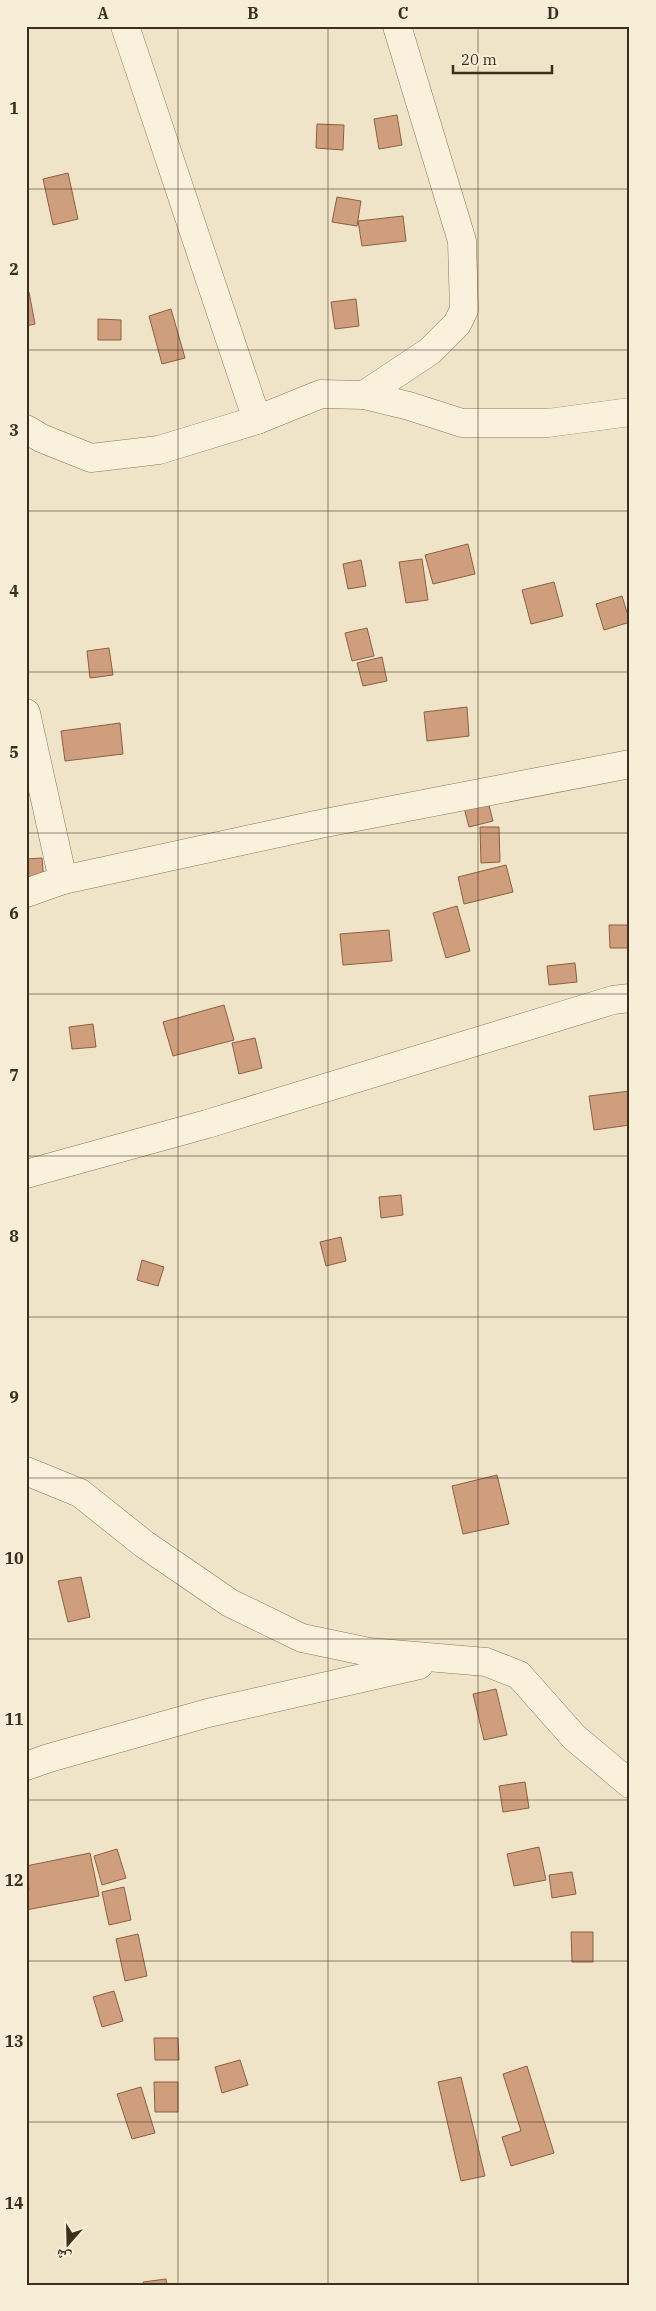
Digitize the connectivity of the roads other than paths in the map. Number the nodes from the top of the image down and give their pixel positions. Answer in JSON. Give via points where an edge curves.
{"nodes":[{"id":1,"x":125,"y":26,"type":"edge"},
{"id":2,"x":397,"y":26,"type":"edge"},
{"id":3,"x":364,"y":395,"type":"junction"},
{"id":4,"x":630,"y":412,"type":"edge"},
{"id":5,"x":257,"y":420,"type":"junction"},
{"id":6,"x":26,"y":429,"type":"edge"},
{"id":7,"x":26,"y":712,"type":"edge"},
{"id":8,"x":630,"y":764,"type":"edge"},
{"id":9,"x":63,"y":880,"type":"junction"},
{"id":10,"x":26,"y":893,"type":"edge"},
{"id":11,"x":630,"y":998,"type":"edge"},
{"id":12,"x":26,"y":1174,"type":"edge"},
{"id":13,"x":26,"y":1471,"type":"edge"},
{"id":14,"x":447,"y":1658,"type":"junction"},
{"id":15,"x":26,"y":1766,"type":"edge"},
{"id":16,"x":630,"y":1784,"type":"edge"}],
"edges":[{"from":1,"to":5,"type":"street"},
{"from":2,"to":3,"type":"street","via":[[462,241],[464,310],[457,324],[430,351]]},
{"from":3,"to":4,"type":"street","via":[[462,423],[548,423]]},
{"from":3,"to":5,"type":"street","via":[[321,394]]},
{"from":5,"to":6,"type":"street","via":[[159,450],[91,458]]},
{"from":7,"to":9,"type":"street"},
{"from":8,"to":9,"type":"street","via":[[320,824]]},
{"from":9,"to":10,"type":"street"},
{"from":11,"to":12,"type":"street","via":[[614,1000],[207,1124]]},
{"from":13,"to":14,"type":"street","via":[[80,1493],[144,1544],[230,1603],[302,1638],[369,1652]]},
{"from":14,"to":15,"type":"street","via":[[208,1713]]},
{"from":14,"to":16,"type":"street","via":[[486,1662],[519,1675],[574,1737]]}]}
